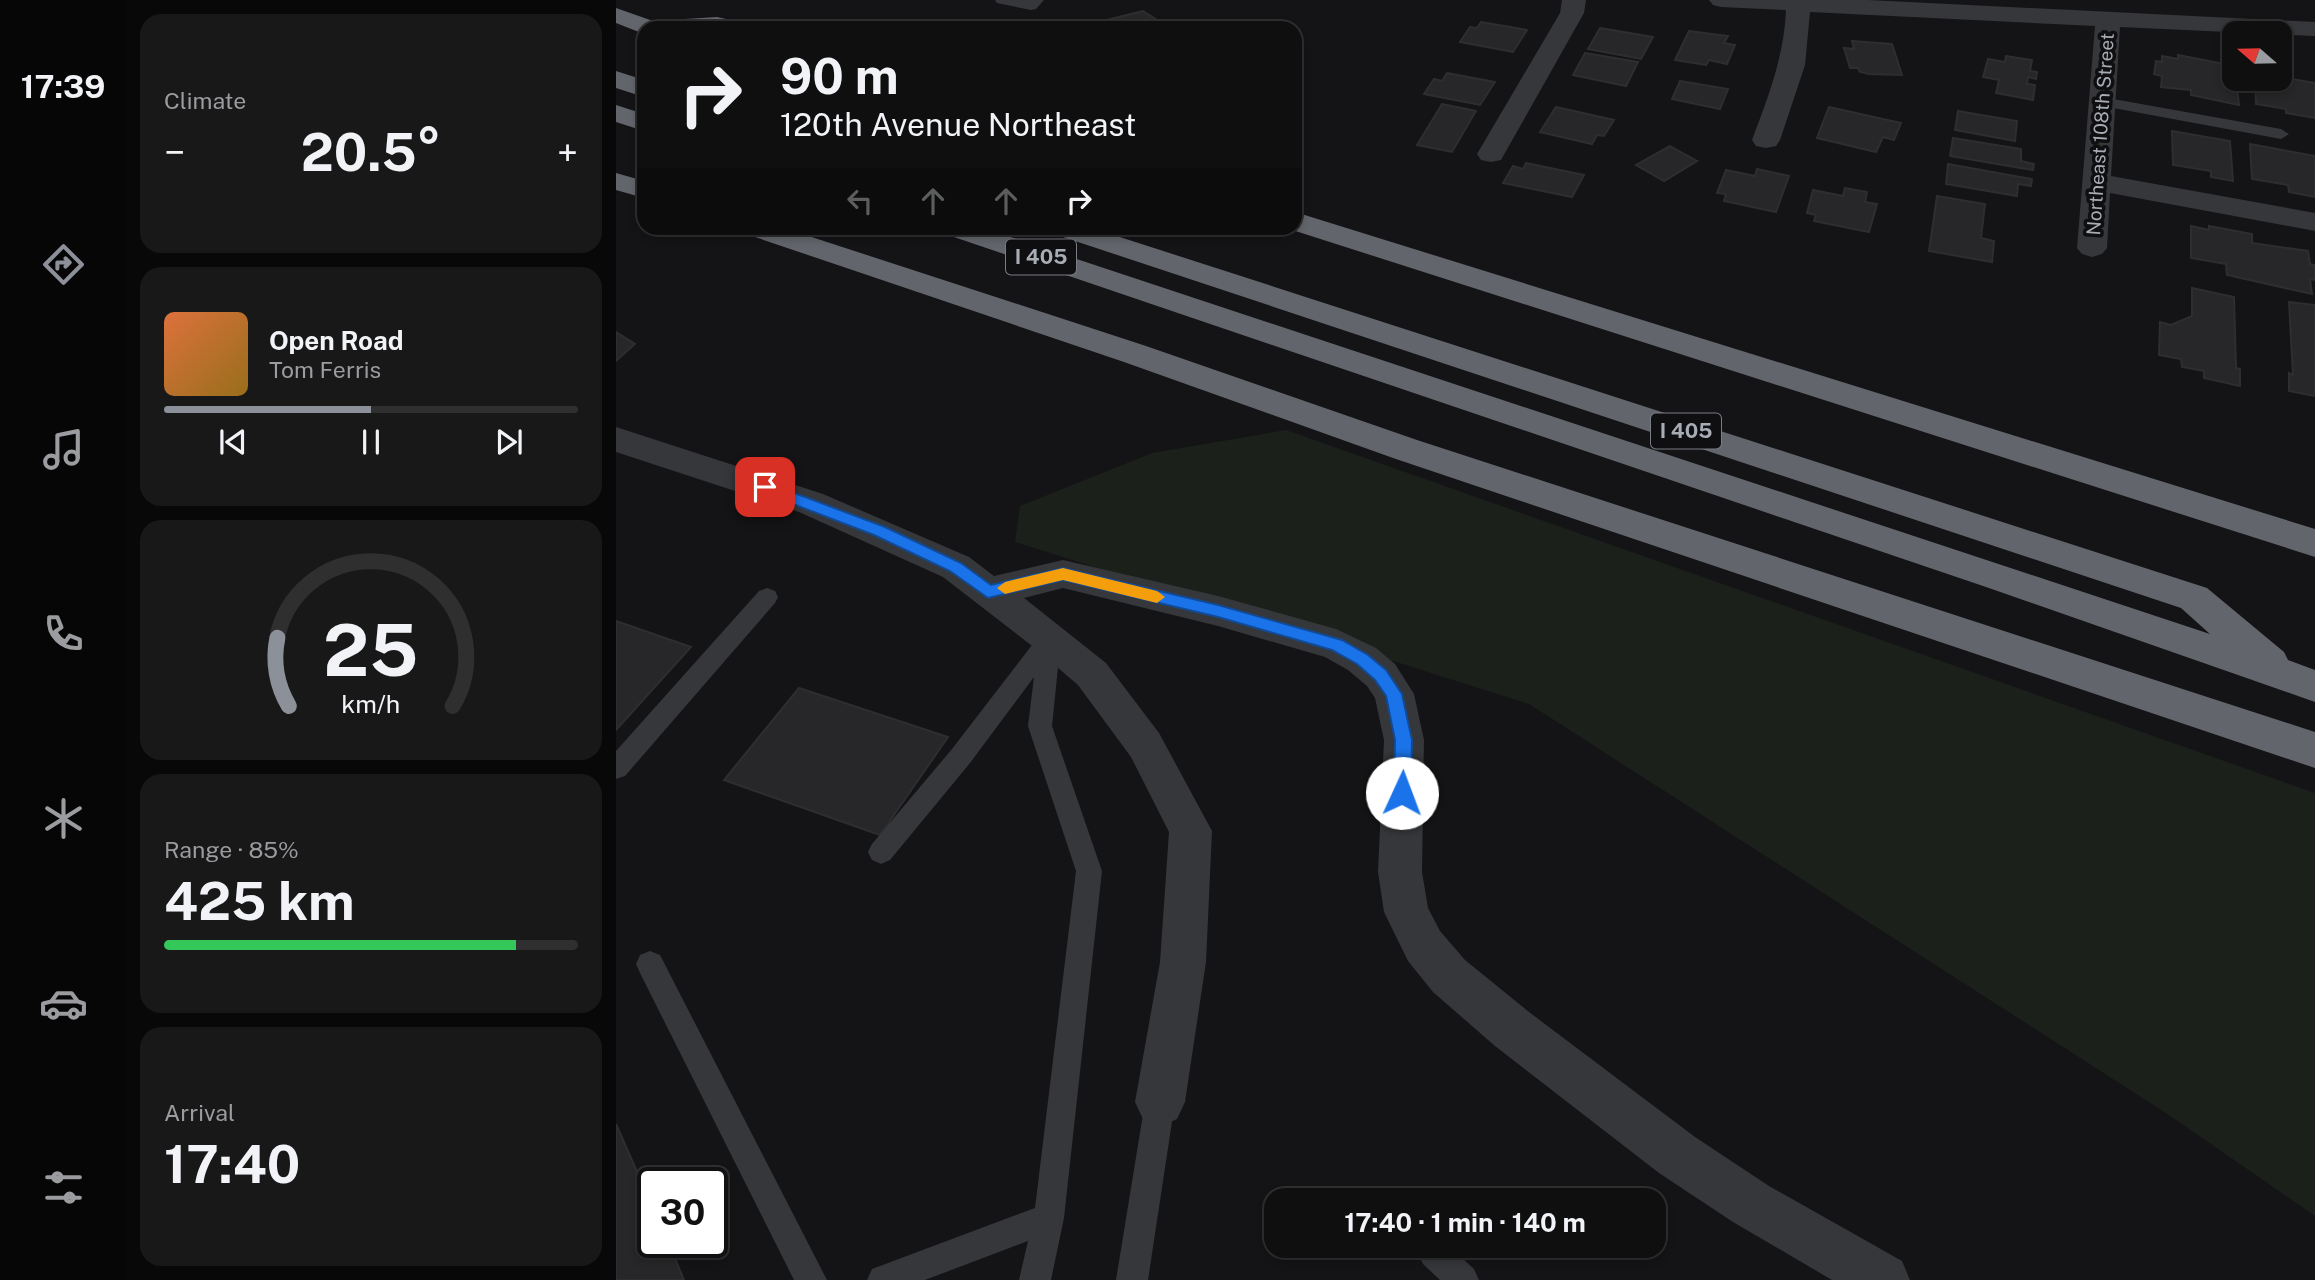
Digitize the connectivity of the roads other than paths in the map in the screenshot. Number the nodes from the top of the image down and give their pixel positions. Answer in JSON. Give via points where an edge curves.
{"nodes":[{"id":1,"x":1002,"y":0,"type":"edge"},
{"id":2,"x":1037,"y":0,"type":"edge"},
{"id":3,"x":1574,"y":0,"type":"edge"},
{"id":4,"x":1721,"y":0,"type":"edge"},
{"id":5,"x":660,"y":4,"type":"dead end"},
{"id":6,"x":1798,"y":4,"type":"junction"},
{"id":7,"x":616,"y":15,"type":"edge"},
{"id":8,"x":2108,"y":19,"type":"junction"},
{"id":9,"x":709,"y":21,"type":"edge"},
{"id":10,"x":637,"y":23,"type":"edge"},
{"id":11,"x":2315,"y":29,"type":"edge"},
{"id":12,"x":616,"y":79,"type":"edge"},
{"id":13,"x":637,"y":86,"type":"edge"},
{"id":14,"x":2102,"y":102,"type":"junction"},
{"id":15,"x":616,"y":113,"type":"edge"},
{"id":16,"x":637,"y":120,"type":"edge"},
{"id":17,"x":2281,"y":134,"type":"dead end"},
{"id":18,"x":1766,"y":141,"type":"dead end"},
{"id":19,"x":1491,"y":154,"type":"dead end"},
{"id":20,"x":616,"y":181,"type":"edge"},
{"id":21,"x":2097,"y":182,"type":"junction"},
{"id":22,"x":637,"y":188,"type":"edge"},
{"id":23,"x":2315,"y":222,"type":"edge"},
{"id":24,"x":1302,"y":223,"type":"edge"},
{"id":25,"x":778,"y":235,"type":"edge"},
{"id":26,"x":976,"y":235,"type":"edge"},
{"id":27,"x":1085,"y":235,"type":"edge"},
{"id":28,"x":2092,"y":248,"type":"dead end"},
{"id":29,"x":616,"y":439,"type":"edge"},
{"id":30,"x":2315,"y":543,"type":"edge"},
{"id":31,"x":988,"y":592,"type":"junction"},
{"id":32,"x":767,"y":597,"type":"dead end"},
{"id":33,"x":1050,"y":638,"type":"junction"},
{"id":34,"x":2300,"y":681,"type":"edge"},
{"id":35,"x":2315,"y":750,"type":"edge"},
{"id":36,"x":616,"y":768,"type":"edge"},
{"id":37,"x":881,"y":852,"type":"dead end"},
{"id":38,"x":650,"y":964,"type":"dead end"},
{"id":39,"x":1160,"y":1102,"type":"joint"},
{"id":40,"x":1049,"y":1218,"type":"junction"},
{"id":41,"x":1439,"y":1258,"type":"edge"},
{"id":42,"x":1862,"y":1275,"type":"edge"},
{"id":43,"x":811,"y":1280,"type":"edge"},
{"id":44,"x":883,"y":1280,"type":"edge"},
{"id":45,"x":1035,"y":1280,"type":"edge"},
{"id":46,"x":1132,"y":1280,"type":"edge"},
{"id":47,"x":1463,"y":1280,"type":"edge"}],
"edges":[{"from":1,"to":2,"type":"lane","via":[[1031,6]]},
{"from":3,"to":19,"type":"street","via":[[1572,13]]},
{"from":4,"to":6,"type":"street"},
{"from":5,"to":9,"type":"highway"},
{"from":6,"to":8,"type":"street"},
{"from":6,"to":18,"type":"street","via":[[1792,65]]},
{"from":7,"to":10,"type":"highway"},
{"from":8,"to":11,"type":"street"},
{"from":8,"to":14,"type":"street","name":"Northeast 108th Street"},
{"from":12,"to":13,"type":"highway"},
{"from":14,"to":17,"type":"lane"},
{"from":14,"to":21,"type":"street","name":"Northeast 108th Street"},
{"from":15,"to":16,"type":"highway"},
{"from":20,"to":22,"type":"highway"},
{"from":21,"to":23,"type":"street"},
{"from":21,"to":28,"type":"street","name":"Northeast 108th Street"},
{"from":24,"to":30,"type":"highway"},
{"from":25,"to":35,"type":"highway","via":[[1405,449]]},
{"from":26,"to":34,"type":"highway","number":"I 405"},
{"from":27,"to":34,"type":"highway","number":"I 405","via":[[2193,598]]},
{"from":29,"to":31,"type":"street","via":[[811,503],[956,567]]},
{"from":31,"to":33,"type":"street"},
{"from":31,"to":42,"type":"street","via":[[1063,574],[1231,615],[1336,645],[1362,659],[1394,694],[1404,740],[1400,872],[1406,912],[1423,946],[1449,976],[1512,1029],[1677,1155]]},
{"from":32,"to":36,"type":"lane"},
{"from":33,"to":37,"type":"lane"},
{"from":33,"to":39,"type":"street","via":[[1092,674],[1145,745],[1191,831],[1183,962]]},
{"from":33,"to":40,"type":"lane","via":[[1040,726],[1089,871]]},
{"from":38,"to":43,"type":"lane"},
{"from":39,"to":46,"type":"lane"},
{"from":40,"to":44,"type":"lane"},
{"from":40,"to":45,"type":"lane"},
{"from":41,"to":47,"type":"lane"}]}
